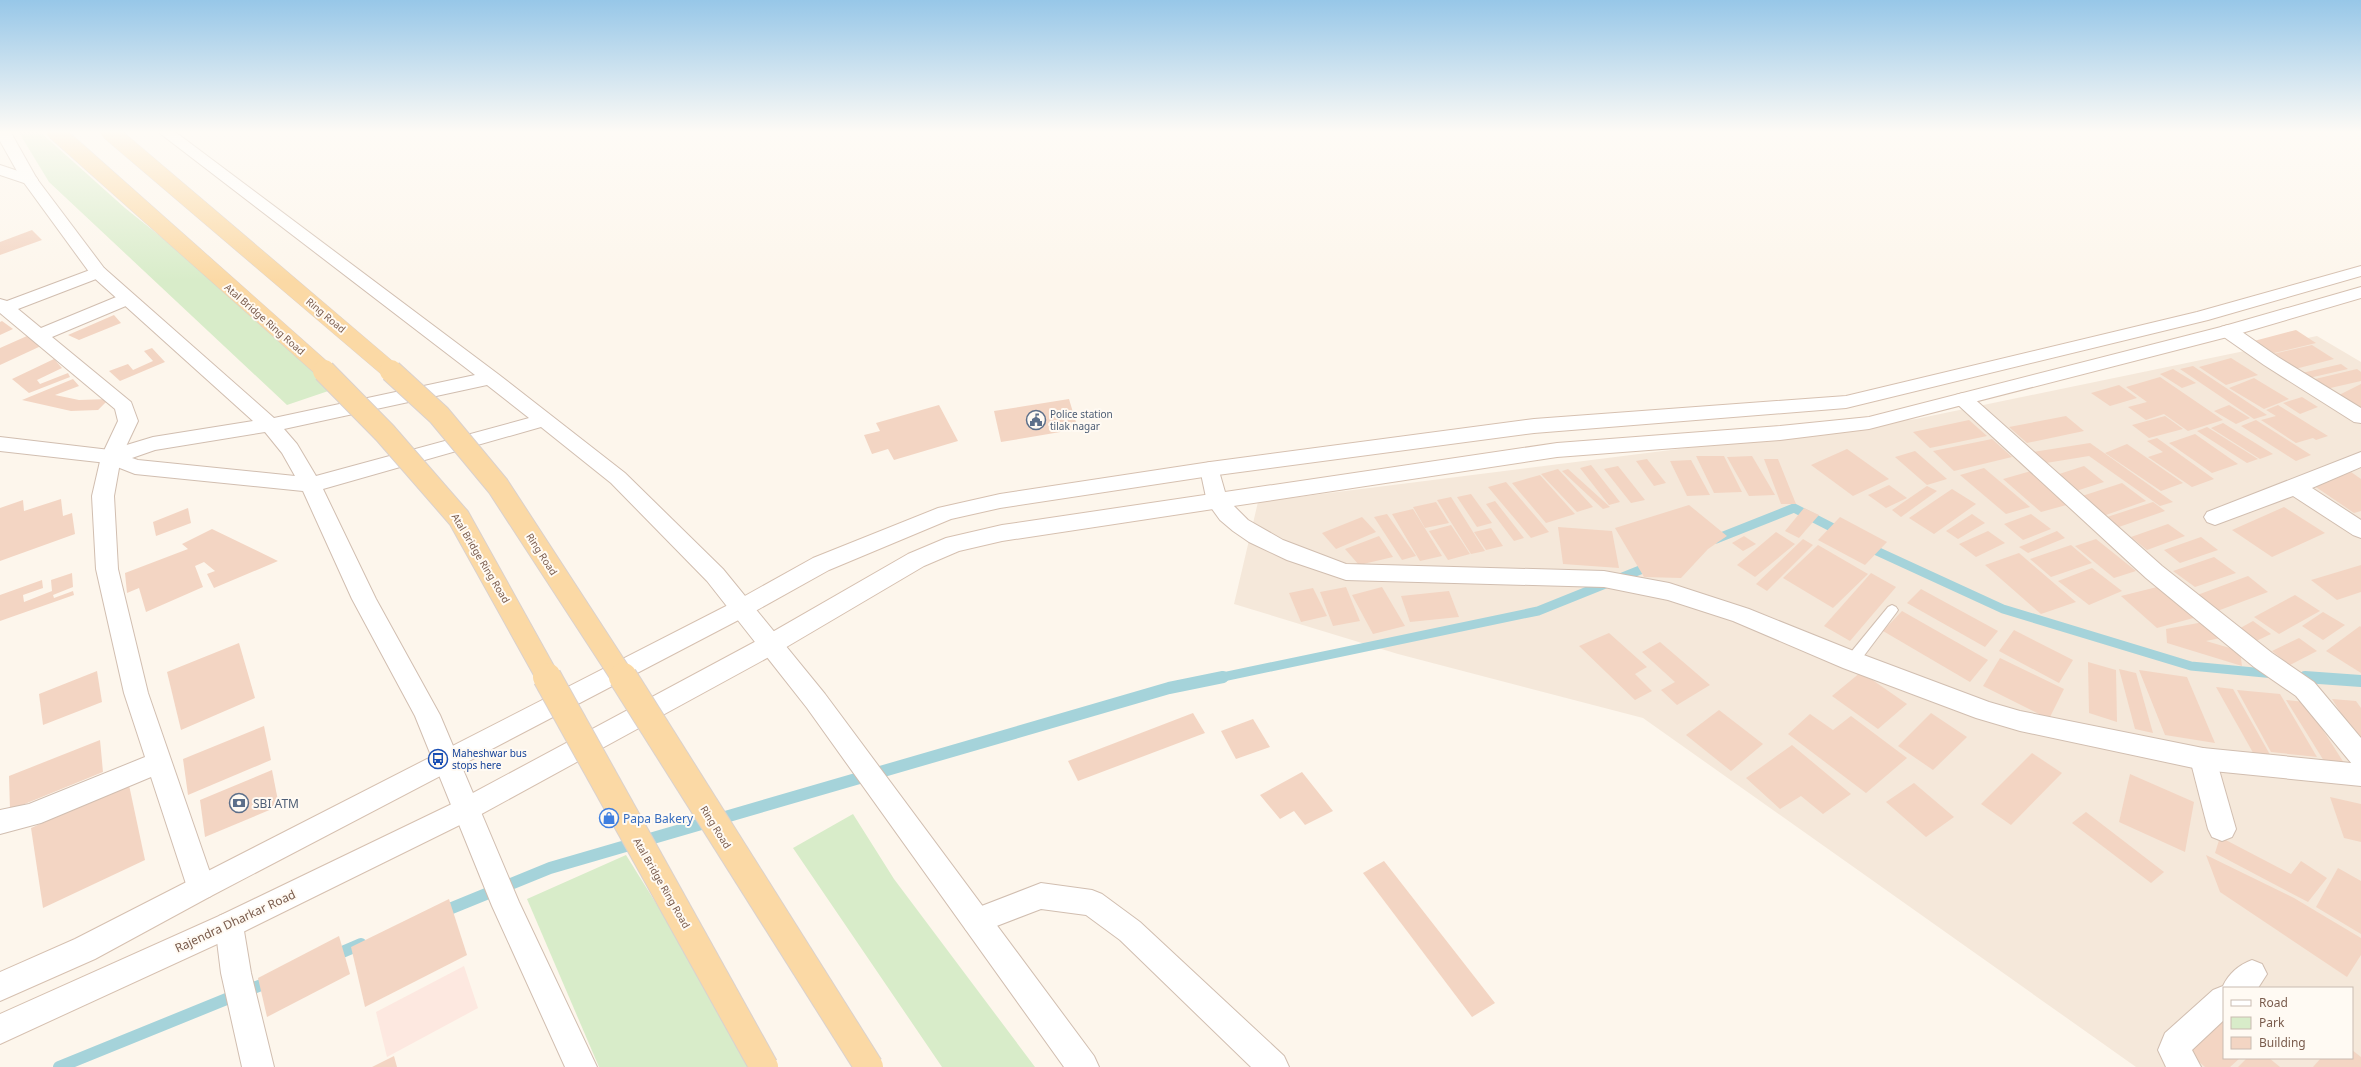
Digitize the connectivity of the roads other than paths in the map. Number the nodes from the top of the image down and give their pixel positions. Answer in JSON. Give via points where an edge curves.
{"nodes":[{"id":1,"x":30,"y":180,"type":"edge"},
{"id":2,"x":111,"y":181,"type":"edge"},
{"id":3,"x":168,"y":181,"type":"edge"},
{"id":4,"x":230,"y":181,"type":"edge"},
{"id":5,"x":2361,"y":271,"type":"edge"},
{"id":6,"x":98,"y":272,"type":"junction"},
{"id":7,"x":2361,"y":292,"type":"edge"},
{"id":8,"x":127,"y":299,"type":"junction"},
{"id":9,"x":2,"y":306,"type":"edge"},
{"id":10,"x":2228,"y":331,"type":"junction"},
{"id":11,"x":39,"y":336,"type":"junction"},
{"id":12,"x":490,"y":378,"type":"junction"},
{"id":13,"x":1963,"y":398,"type":"junction"},
{"id":14,"x":2361,"y":417,"type":"edge"},
{"id":15,"x":544,"y":420,"type":"junction"},
{"id":16,"x":270,"y":426,"type":"junction"},
{"id":17,"x":0,"y":444,"type":"edge"},
{"id":18,"x":112,"y":457,"type":"junction"},
{"id":19,"x":2361,"y":459,"type":"edge"},
{"id":20,"x":1210,"y":469,"type":"junction"},
{"id":21,"x":311,"y":485,"type":"junction"},
{"id":22,"x":2295,"y":487,"type":"junction"},
{"id":23,"x":1218,"y":502,"type":"junction"},
{"id":24,"x":2215,"y":517,"type":"dead end"},
{"id":25,"x":2361,"y":530,"type":"edge"},
{"id":26,"x":742,"y":608,"type":"junction"},
{"id":27,"x":1892,"y":610,"type":"dead end"},
{"id":28,"x":770,"y":645,"type":"junction"},
{"id":29,"x":1852,"y":661,"type":"junction"},
{"id":30,"x":2361,"y":756,"type":"edge"},
{"id":31,"x":2203,"y":759,"type":"junction"},
{"id":32,"x":160,"y":762,"type":"junction"},
{"id":33,"x":446,"y":762,"type":"junction"},
{"id":34,"x":2361,"y":775,"type":"edge"},
{"id":35,"x":467,"y":809,"type":"junction"},
{"id":36,"x":0,"y":822,"type":"edge"},
{"id":37,"x":2222,"y":829,"type":"dead end"},
{"id":38,"x":201,"y":886,"type":"junction"},
{"id":39,"x":976,"y":921,"type":"junction"},
{"id":40,"x":229,"y":925,"type":"junction"},
{"id":41,"x":0,"y":986,"type":"edge"},
{"id":42,"x":2223,"y":1001,"type":"edge"},
{"id":43,"x":0,"y":1028,"type":"edge"},
{"id":44,"x":258,"y":1067,"type":"edge"},
{"id":45,"x":581,"y":1067,"type":"edge"},
{"id":46,"x":764,"y":1067,"type":"edge"},
{"id":47,"x":869,"y":1067,"type":"edge"},
{"id":48,"x":1083,"y":1067,"type":"edge"},
{"id":49,"x":1273,"y":1067,"type":"edge"},
{"id":50,"x":2184,"y":1067,"type":"edge"}],
"edges":[{"from":1,"to":6,"type":"street"},
{"from":2,"to":46,"type":"main road","name":"Atal Bridge Ring Road","bridge":true,"via":[[328,374],[385,432],[459,518]]},
{"from":3,"to":47,"type":"main road","name":"Ring Road","bridge":true,"via":[[389,369],[439,415],[498,486],[628,685]]},
{"from":4,"to":12,"type":"street"},
{"from":5,"to":20,"type":"street","via":[[2202,316],[1846,402],[1534,426]]},
{"from":6,"to":8,"type":"street"},
{"from":6,"to":9,"type":"street"},
{"from":7,"to":10,"type":"street","name":"Rajendra Dharkar Road"},
{"from":8,"to":11,"type":"street"},
{"from":8,"to":16,"type":"street"},
{"from":9,"to":11,"type":"street"},
{"from":10,"to":13,"type":"street","name":"Rajendra Dharkar Road"},
{"from":10,"to":14,"type":"street"},
{"from":11,"to":18,"type":"street","via":[[124,406],[128,421]]},
{"from":12,"to":15,"type":"street"},
{"from":12,"to":16,"type":"street"},
{"from":13,"to":23,"type":"street","name":"Rajendra Dharkar Road","via":[[1869,423],[1780,433],[1556,450]]},
{"from":13,"to":30,"type":"street","via":[[2154,572],[2263,660],[2305,689]]},
{"from":15,"to":21,"type":"street"},
{"from":15,"to":26,"type":"street","via":[[618,478],[715,575]]},
{"from":16,"to":18,"type":"street","via":[[153,444]]},
{"from":16,"to":21,"type":"street","via":[[290,449]]},
{"from":17,"to":18,"type":"street"},
{"from":18,"to":21,"type":"street","via":[[135,467]]},
{"from":18,"to":32,"type":"street","via":[[102,496],[107,569],[136,693]]},
{"from":19,"to":22,"type":"street"},
{"from":20,"to":23,"type":"street"},
{"from":20,"to":26,"type":"street","via":[[1000,501],[946,513],[821,564]]},
{"from":21,"to":33,"type":"street","via":[[364,600],[426,715]]},
{"from":22,"to":24,"type":"street"},
{"from":22,"to":25,"type":"street"},
{"from":23,"to":28,"type":"street","name":"Rajendra Dharkar Road","via":[[1002,532],[954,544],[916,560]]},
{"from":23,"to":29,"type":"street","via":[[1242,528],[1310,560],[1346,572],[1604,580],[1669,592],[1741,615]]},
{"from":26,"to":28,"type":"street"},
{"from":26,"to":33,"type":"street"},
{"from":27,"to":29,"type":"lane"},
{"from":28,"to":35,"type":"street","name":"Rajendra Dharkar Road"},
{"from":28,"to":39,"type":"street","via":[[816,701]]},
{"from":29,"to":31,"type":"street","via":[[2020,722]]},
{"from":31,"to":34,"type":"street"},
{"from":31,"to":37,"type":"street"},
{"from":32,"to":36,"type":"street","via":[[32,815]]},
{"from":32,"to":38,"type":"street"},
{"from":33,"to":35,"type":"street"},
{"from":33,"to":38,"type":"street"},
{"from":35,"to":40,"type":"street","name":"Rajendra Dharkar Road"},
{"from":35,"to":45,"type":"street","via":[[506,906]]},
{"from":38,"to":41,"type":"street","via":[[86,949]]},
{"from":39,"to":48,"type":"street"},
{"from":39,"to":49,"type":"street","via":[[1041,896],[1092,903],[1130,931]]},
{"from":40,"to":43,"type":"street","name":"Rajendra Dharkar Road"},
{"from":40,"to":44,"type":"street","via":[[236,973]]},
{"from":42,"to":50,"type":"street","via":[[2176,1044],[2174,1050]]}]}
